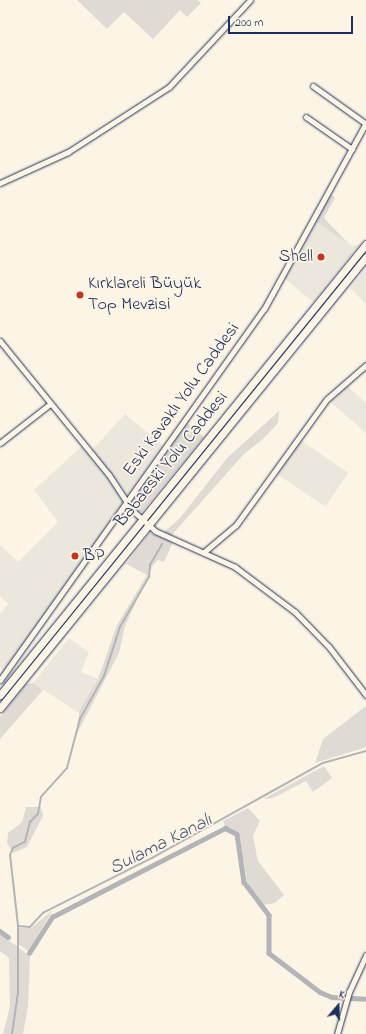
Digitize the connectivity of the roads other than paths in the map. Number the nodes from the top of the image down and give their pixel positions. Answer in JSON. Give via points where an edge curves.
{"nodes":[{"id":1,"x":250,"y":0,"type":"edge"},
{"id":2,"x":313,"y":86,"type":"dead end"},
{"id":3,"x":306,"y":117,"type":"dead end"},
{"id":4,"x":366,"y":123,"type":"edge"},
{"id":5,"x":352,"y":149,"type":"junction"},
{"id":6,"x":0,"y":183,"type":"edge"},
{"id":7,"x":366,"y":244,"type":"edge"},
{"id":8,"x":366,"y":257,"type":"edge"},
{"id":9,"x":0,"y":341,"type":"edge"},
{"id":10,"x":366,"y":365,"type":"edge"},
{"id":11,"x":50,"y":404,"type":"junction"},
{"id":12,"x":0,"y":443,"type":"edge"},
{"id":13,"x":127,"y":500,"type":"junction"},
{"id":14,"x":142,"y":520,"type":"junction"},
{"id":15,"x":149,"y":526,"type":"junction"},
{"id":16,"x":204,"y":552,"type":"junction"},
{"id":17,"x":0,"y":680,"type":"edge"},
{"id":18,"x":364,"y":686,"type":"edge"},
{"id":19,"x":0,"y":695,"type":"edge"},
{"id":20,"x":366,"y":695,"type":"edge"},
{"id":21,"x":0,"y":708,"type":"edge"},
{"id":22,"x":366,"y":955,"type":"edge"},
{"id":23,"x":337,"y":1034,"type":"edge"}],
"edges":[{"from":1,"to":6,"type":"street","via":[[169,87],[68,152]]},
{"from":2,"to":4,"type":"street"},
{"from":3,"to":5,"type":"street"},
{"from":4,"to":5,"type":"street","name":"Eski Kavaklı Yolu Caddesi"},
{"from":5,"to":13,"type":"street","name":"Eski Kavaklı Yolu Caddesi","via":[[264,309]]},
{"from":7,"to":14,"type":"highway","name":"Babaeski Yolu Caddesi"},
{"from":8,"to":15,"type":"highway","name":"Babaeski Yolu Caddesi"},
{"from":9,"to":11,"type":"street"},
{"from":10,"to":16,"type":"street","via":[[326,399],[236,525]]},
{"from":11,"to":12,"type":"street"},
{"from":11,"to":13,"type":"street"},
{"from":13,"to":14,"type":"street"},
{"from":13,"to":17,"type":"street","name":"Eski Kavaklı Yolu Caddesi"},
{"from":14,"to":15,"type":"street"},
{"from":14,"to":19,"type":"highway","name":"Babaeski Yolu Caddesi"},
{"from":15,"to":16,"type":"street","via":[[176,543]]},
{"from":15,"to":21,"type":"highway","name":"Babaeski Yolu Caddesi"},
{"from":16,"to":18,"type":"street","via":[[235,567],[295,612]]},
{"from":18,"to":20,"type":"street"},
{"from":22,"to":23,"type":"street","via":[[348,998]]}]}
